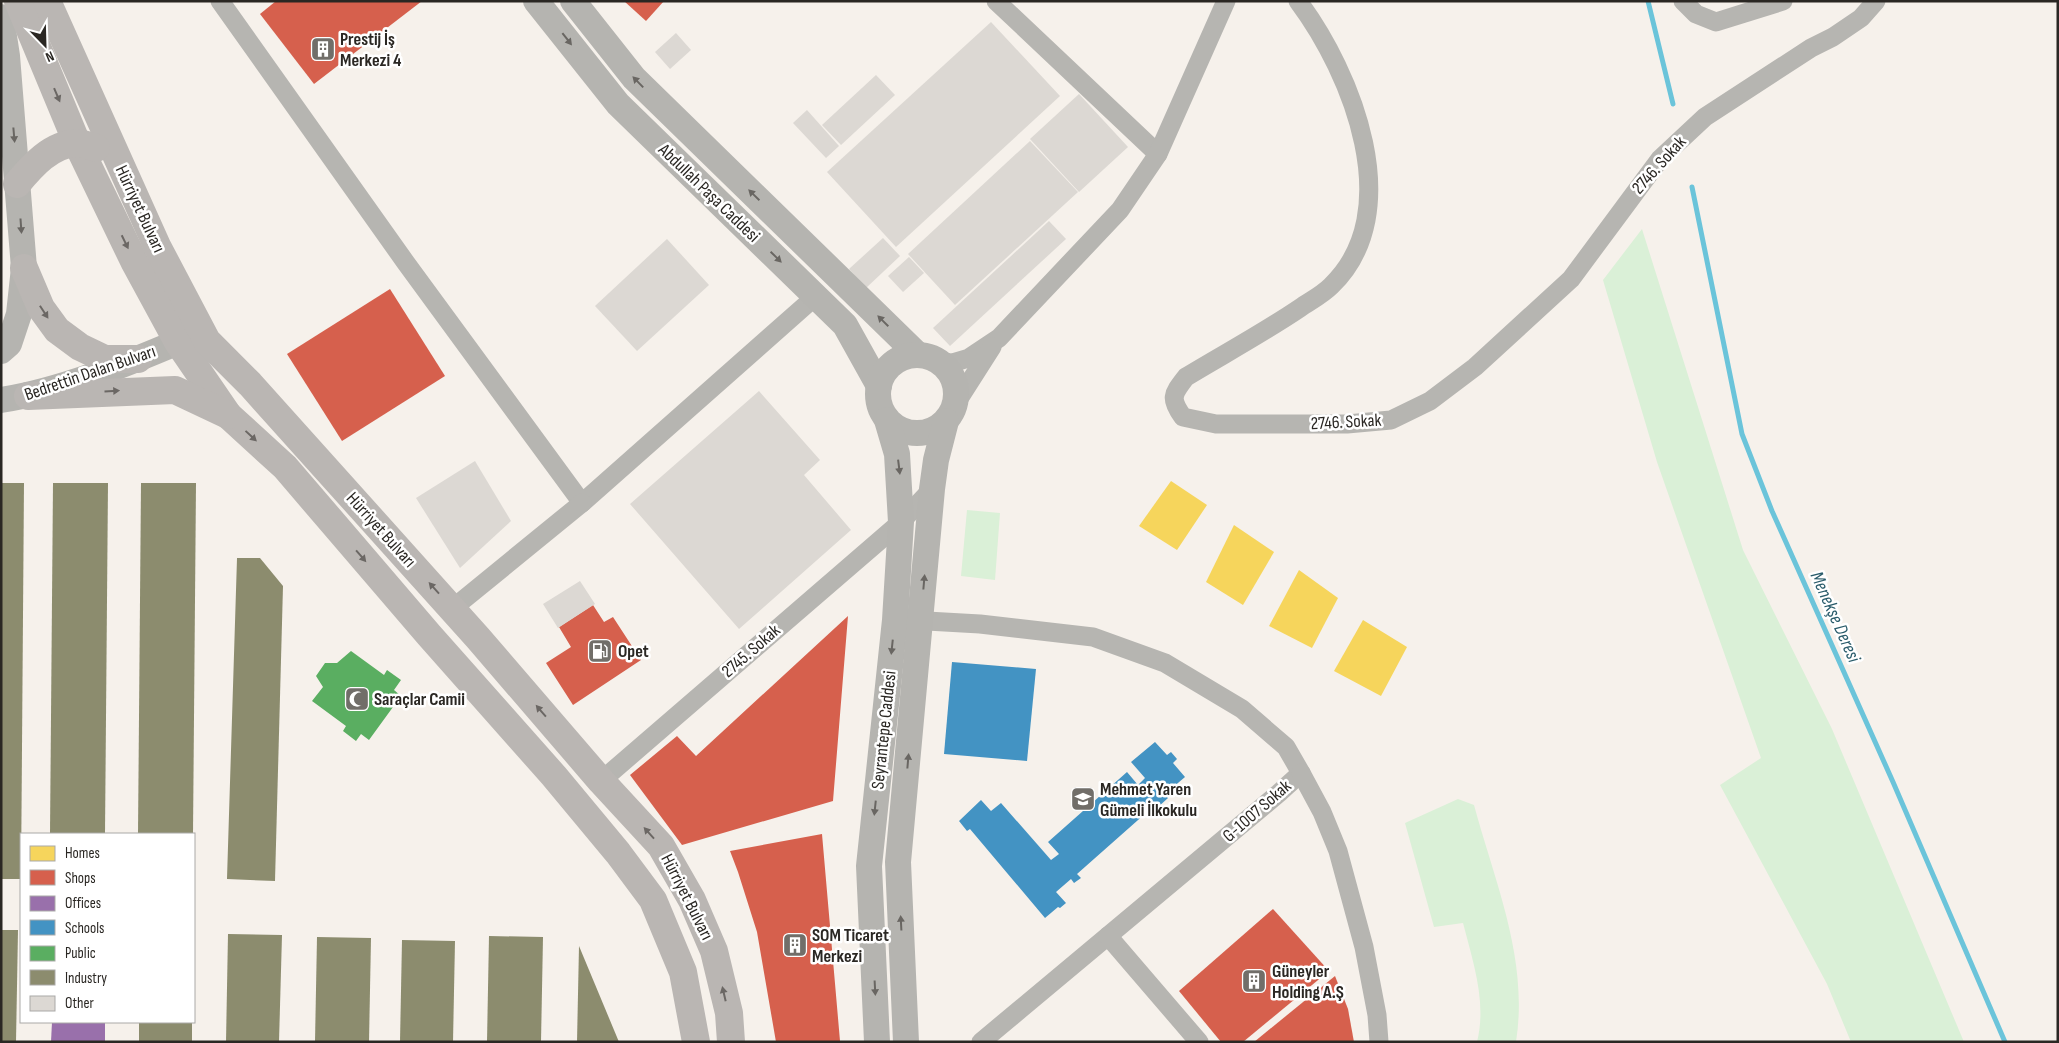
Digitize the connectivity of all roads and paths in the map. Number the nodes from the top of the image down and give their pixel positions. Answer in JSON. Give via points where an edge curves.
{"nodes":[{"id":1,"x":18,"y":1,"type":"edge"},
{"id":2,"x":47,"y":1,"type":"edge"},
{"id":3,"x":220,"y":1,"type":"edge"},
{"id":4,"x":536,"y":1,"type":"edge"},
{"id":5,"x":573,"y":1,"type":"edge"},
{"id":6,"x":996,"y":1,"type":"edge"},
{"id":7,"x":1226,"y":1,"type":"edge"},
{"id":8,"x":1298,"y":1,"type":"edge"},
{"id":9,"x":1683,"y":1,"type":"edge"},
{"id":10,"x":1783,"y":1,"type":"edge"},
{"id":11,"x":1876,"y":1,"type":"edge"},
{"id":12,"x":1,"y":17,"type":"edge"},
{"id":13,"x":77,"y":143,"type":"junction"},
{"id":14,"x":114,"y":153,"type":"junction"},
{"id":15,"x":1158,"y":154,"type":"junction"},
{"id":16,"x":18,"y":184,"type":"junction"},
{"id":17,"x":24,"y":268,"type":"junction"},
{"id":18,"x":816,"y":296,"type":"junction"},
{"id":19,"x":192,"y":313,"type":"junction"},
{"id":20,"x":998,"y":338,"type":"junction"},
{"id":21,"x":178,"y":342,"type":"junction"},
{"id":22,"x":1,"y":351,"type":"edge"},
{"id":23,"x":138,"y":359,"type":"junction"},
{"id":24,"x":929,"y":359,"type":"junction"},
{"id":25,"x":878,"y":386,"type":"junction"},
{"id":26,"x":28,"y":396,"type":"junction"},
{"id":27,"x":1,"y":400,"type":"edge"},
{"id":28,"x":950,"y":413,"type":"junction"},
{"id":29,"x":228,"y":414,"type":"junction"},
{"id":30,"x":887,"y":420,"type":"junction"},
{"id":31,"x":932,"y":489,"type":"junction"},
{"id":32,"x":582,"y":503,"type":"junction"},
{"id":33,"x":901,"y":522,"type":"junction"},
{"id":34,"x":452,"y":609,"type":"junction"},
{"id":35,"x":895,"y":620,"type":"junction"},
{"id":36,"x":921,"y":621,"type":"junction"},
{"id":37,"x":1301,"y":773,"type":"junction"},
{"id":38,"x":601,"y":781,"type":"junction"},
{"id":39,"x":1108,"y":936,"type":"junction"},
{"id":40,"x":696,"y":1042,"type":"edge"},
{"id":41,"x":730,"y":1042,"type":"edge"},
{"id":42,"x":877,"y":1042,"type":"edge"},
{"id":43,"x":906,"y":1042,"type":"edge"},
{"id":44,"x":981,"y":1042,"type":"edge"},
{"id":45,"x":1199,"y":1042,"type":"edge"},
{"id":46,"x":1379,"y":1042,"type":"edge"}],
"edges":[{"from":1,"to":13,"type":"main road","name":"Hürriyet Bulvarı","one_way":true},
{"from":2,"to":14,"type":"main road","name":"Hürriyet Bulvarı"},
{"from":3,"to":32,"type":"street"},
{"from":4,"to":18,"type":"main road","name":"Abdullah Paşa Caddesi","one_way":true,"via":[[618,104]]},
{"from":24,"to":5,"type":"main road","name":"Abdullah Paşa Caddesi","one_way":true,"via":[[634,78]]},
{"from":6,"to":15,"type":"street"},
{"from":7,"to":15,"type":"street"},
{"from":8,"to":11,"type":"street","name":"2746. Sokak","via":[[1329,50],[1354,108],[1367,158],[1370,198],[1364,231],[1351,263],[1330,287],[1186,377],[1174,392],[1174,404],[1183,417],[1216,424],[1347,424],[1391,420],[1430,401],[1475,367],[1571,279],[1660,159],[1705,117],[1811,48],[1833,38],[1861,18]]},
{"from":9,"to":10,"type":"street","via":[[1696,14],[1716,22]]},
{"from":12,"to":16,"type":"main road","one_way":true},
{"from":13,"to":14,"type":"main road"},
{"from":13,"to":16,"type":"main road","via":[[54,150],[32,165]]},
{"from":13,"to":21,"type":"main road","name":"Hürriyet Bulvarı","one_way":true,"via":[[134,261]]},
{"from":14,"to":19,"type":"main road","name":"Hürriyet Bulvarı"},
{"from":15,"to":20,"type":"street","via":[[1120,210]]},
{"from":16,"to":17,"type":"main road","one_way":true},
{"from":17,"to":22,"type":"main road","via":[[19,314],[9,344]]},
{"from":17,"to":23,"type":"main road","one_way":true,"via":[[41,308],[57,330],[104,359]]},
{"from":18,"to":25,"type":"main road","name":"Abdullah Paşa Caddesi","via":[[845,325]]},
{"from":18,"to":32,"type":"street"},
{"from":19,"to":21,"type":"main road","via":[[192,327],[186,338]]},
{"from":34,"to":19,"type":"main road","name":"Hürriyet Bulvarı","one_way":true,"via":[[250,384],[207,341]]},
{"from":20,"to":24,"type":"street","via":[[969,358],[952,363]]},
{"from":20,"to":28,"type":"street"},
{"from":21,"to":23,"type":"main road","name":"Bedrettin Dalan Bulvarı"},
{"from":21,"to":29,"type":"main road","name":"Hürriyet Bulvarı"},
{"from":23,"to":26,"type":"main road","name":"Bedrettin Dalan Bulvarı"},
{"from":24,"to":25,"type":"main road","via":[[904,357],[892,364]]},
{"from":24,"to":28,"type":"main road","via":[[953,377],[956,386]]},
{"from":25,"to":30,"type":"main road","via":[[881,410]]},
{"from":26,"to":27,"type":"main road","name":"Bedrettin Dalan Bulvarı"},
{"from":26,"to":29,"type":"main road","one_way":true,"via":[[175,390]]},
{"from":28,"to":30,"type":"main road","via":[[937,428],[916,433],[906,432]]},
{"from":28,"to":31,"type":"main road","name":"Seyrantepe Caddesi","via":[[936,460]]},
{"from":29,"to":40,"type":"main road","name":"Hürriyet Bulvarı","one_way":true,"via":[[285,467],[618,853],[654,900],[683,972]]},
{"from":30,"to":33,"type":"main road","name":"Seyrantepe Caddesi","one_way":true,"via":[[897,454]]},
{"from":31,"to":33,"type":"street","name":"2745. Sokak"},
{"from":36,"to":31,"type":"main road","name":"Seyrantepe Caddesi","one_way":true},
{"from":32,"to":34,"type":"street"},
{"from":33,"to":35,"type":"main road","name":"Seyrantepe Caddesi"},
{"from":33,"to":38,"type":"street","name":"2745. Sokak"},
{"from":38,"to":34,"type":"main road","name":"Hürriyet Bulvarı","one_way":true},
{"from":35,"to":36,"type":"street","name":"G-1007 Sokak"},
{"from":35,"to":42,"type":"main road","name":"Seyrantepe Caddesi","one_way":true,"via":[[869,866]]},
{"from":36,"to":37,"type":"street","name":"G-1007 Sokak","via":[[1093,637],[1165,663],[1242,709],[1286,748]]},
{"from":43,"to":36,"type":"main road","name":"Seyrantepe Caddesi","one_way":true,"via":[[898,862]]},
{"from":37,"to":39,"type":"street","name":"G-1007 Sokak"},
{"from":37,"to":46,"type":"street","via":[[1338,851],[1364,948]]},
{"from":41,"to":38,"type":"main road","name":"Hürriyet Bulvarı","one_way":true,"via":[[729,1013],[714,951],[692,900],[661,846]]},
{"from":39,"to":44,"type":"street","name":"G-1007 Sokak"},
{"from":39,"to":45,"type":"street"}]}
